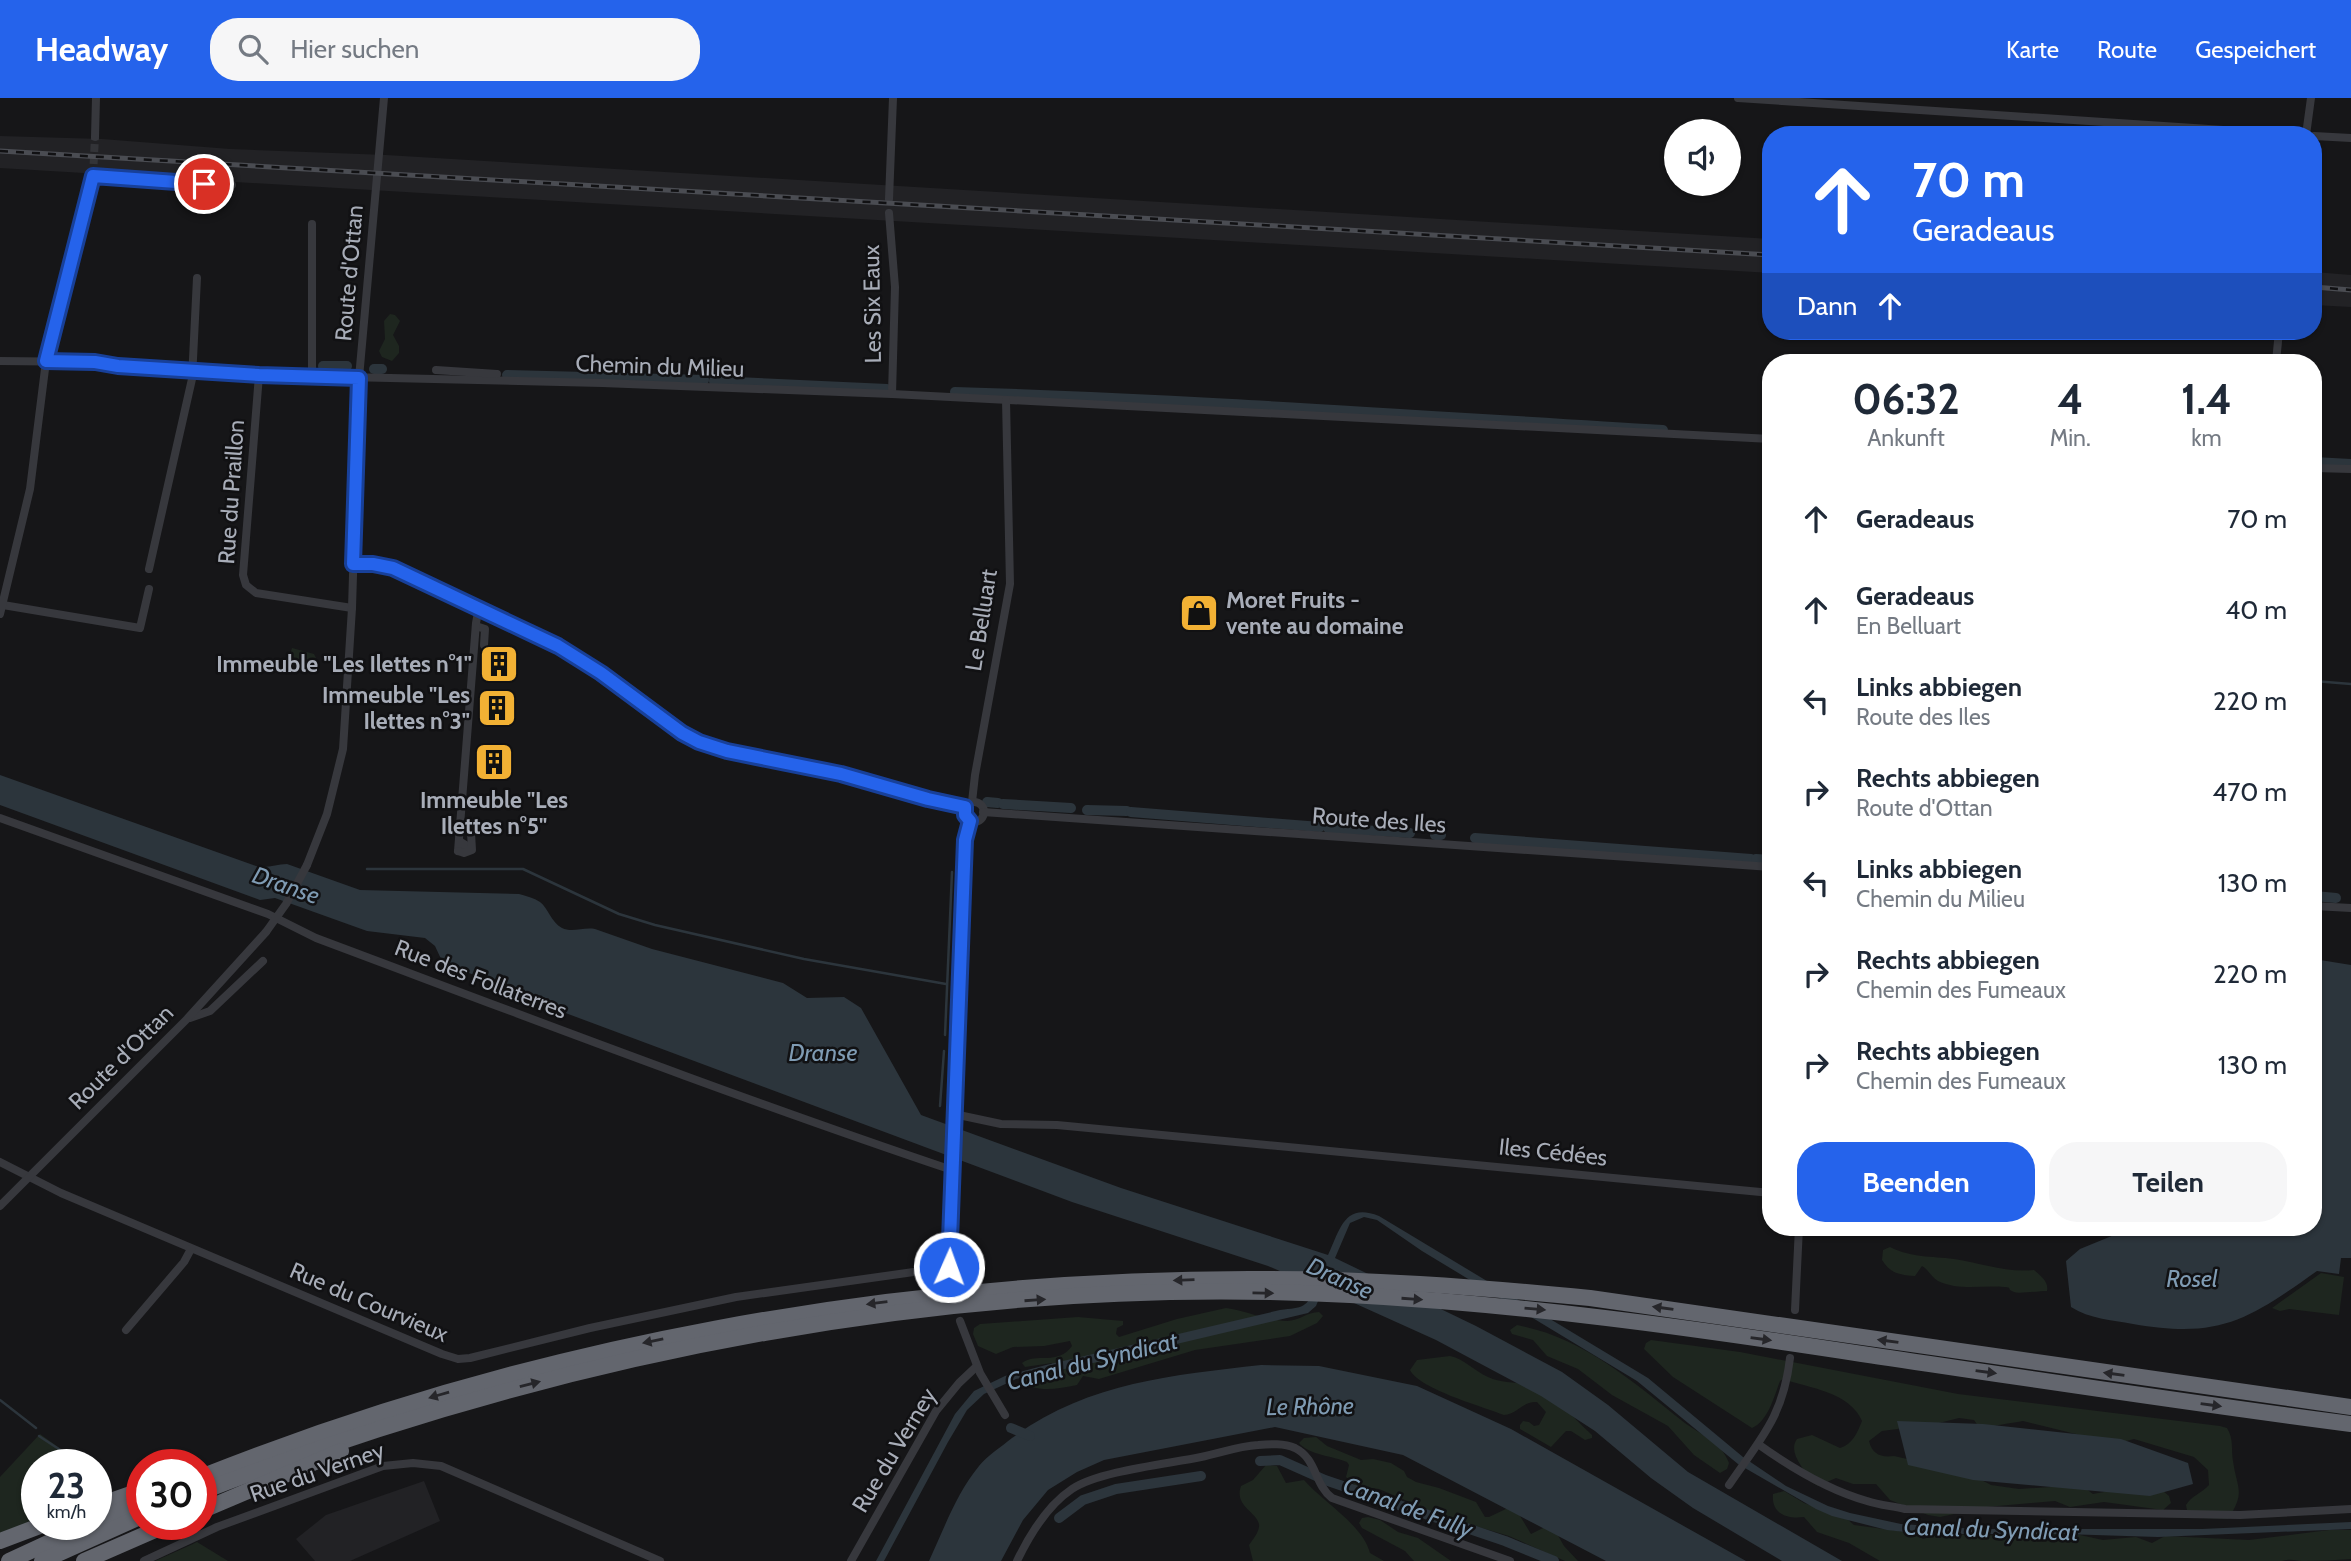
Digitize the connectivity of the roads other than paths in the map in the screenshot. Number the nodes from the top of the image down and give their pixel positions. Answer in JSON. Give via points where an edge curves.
{"nodes":[{"id":1,"x":96,"y":98,"type":"edge"},
{"id":2,"x":384,"y":98,"type":"edge"},
{"id":3,"x":894,"y":98,"type":"edge"},
{"id":4,"x":1738,"y":98,"type":"edge"},
{"id":5,"x":2311,"y":98,"type":"edge"},
{"id":6,"x":2166,"y":126,"type":"edge"},
{"id":7,"x":2305,"y":126,"type":"edge"},
{"id":8,"x":95,"y":136,"type":"tunnel mouth"},
{"id":9,"x":2322,"y":136,"type":"edge"},
{"id":10,"x":2351,"y":138,"type":"edge"},
{"id":11,"x":232,"y":186,"type":"dead end"},
{"id":12,"x":889,"y":200,"type":"dead end"},
{"id":13,"x":889,"y":213,"type":"dead end"},
{"id":14,"x":312,"y":224,"type":"dead end"},
{"id":15,"x":197,"y":278,"type":"dead end"},
{"id":16,"x":0,"y":361,"type":"edge"},
{"id":17,"x":46,"y":361,"type":"junction"},
{"id":18,"x":193,"y":370,"type":"junction"},
{"id":19,"x":436,"y":370,"type":"dead end"},
{"id":20,"x":497,"y":374,"type":"dead end"},
{"id":21,"x":259,"y":375,"type":"junction"},
{"id":22,"x":312,"y":375,"type":"junction"},
{"id":23,"x":359,"y":378,"type":"junction"},
{"id":24,"x":892,"y":394,"type":"junction"},
{"id":25,"x":1006,"y":400,"type":"junction"},
{"id":26,"x":1762,"y":439,"type":"edge"},
{"id":27,"x":2322,"y":468,"type":"edge"},
{"id":28,"x":2351,"y":470,"type":"edge"},
{"id":29,"x":353,"y":564,"type":"junction"},
{"id":30,"x":149,"y":569,"type":"dead end"},
{"id":31,"x":149,"y":589,"type":"dead end"},
{"id":32,"x":479,"y":607,"type":"junction"},
{"id":33,"x":352,"y":608,"type":"junction"},
{"id":34,"x":1,"y":610,"type":"edge"},
{"id":35,"x":476,"y":626,"type":"junction"},
{"id":36,"x":484,"y":645,"type":"dead end"},
{"id":37,"x":969,"y":805,"type":"junction"},
{"id":38,"x":984,"y":812,"type":"junction"},
{"id":39,"x":0,"y":818,"type":"edge"},
{"id":40,"x":970,"y":821,"type":"junction"},
{"id":41,"x":471,"y":833,"type":"dead end"},
{"id":42,"x":1762,"y":866,"type":"edge"},
{"id":43,"x":2322,"y":906,"type":"edge"},
{"id":44,"x":2351,"y":908,"type":"edge"},
{"id":45,"x":263,"y":961,"type":"dead end"},
{"id":46,"x":187,"y":1019,"type":"junction"},
{"id":47,"x":954,"y":1114,"type":"junction"},
{"id":48,"x":0,"y":1161,"type":"edge"},
{"id":49,"x":952,"y":1166,"type":"junction"},
{"id":50,"x":28,"y":1178,"type":"junction"},
{"id":51,"x":1762,"y":1192,"type":"edge"},
{"id":52,"x":0,"y":1206,"type":"edge"},
{"id":53,"x":1798,"y":1236,"type":"edge"},
{"id":54,"x":191,"y":1249,"type":"junction"},
{"id":55,"x":949,"y":1267,"type":"junction"},
{"id":56,"x":951,"y":1280,"type":"dead end"},
{"id":57,"x":1468,"y":1295,"type":"junction"},
{"id":58,"x":1794,"y":1310,"type":"dead end"},
{"id":59,"x":960,"y":1321,"type":"dead end"},
{"id":60,"x":126,"y":1329,"type":"dead end"},
{"id":61,"x":1790,"y":1357,"type":"dead end"},
{"id":62,"x":977,"y":1366,"type":"junction"},
{"id":63,"x":464,"y":1402,"type":"junction"},
{"id":64,"x":2351,"y":1407,"type":"edge"},
{"id":65,"x":1005,"y":1415,"type":"dead end"},
{"id":66,"x":364,"y":1418,"type":"junction"},
{"id":67,"x":2351,"y":1424,"type":"edge"},
{"id":68,"x":1756,"y":1447,"type":"junction"},
{"id":69,"x":217,"y":1464,"type":"edge"},
{"id":70,"x":217,"y":1471,"type":"edge"},
{"id":71,"x":1728,"y":1485,"type":"dead end"},
{"id":72,"x":217,"y":1486,"type":"edge"},
{"id":73,"x":217,"y":1504,"type":"edge"},
{"id":74,"x":2351,"y":1509,"type":"edge"},
{"id":75,"x":126,"y":1523,"type":"edge"},
{"id":76,"x":21,"y":1533,"type":"edge"},
{"id":77,"x":54,"y":1540,"type":"edge"},
{"id":78,"x":132,"y":1540,"type":"edge"},
{"id":79,"x":0,"y":1541,"type":"edge"},
{"id":80,"x":9,"y":1561,"type":"edge"},
{"id":81,"x":42,"y":1561,"type":"edge"},
{"id":82,"x":84,"y":1561,"type":"edge"},
{"id":83,"x":144,"y":1561,"type":"edge"},
{"id":84,"x":660,"y":1561,"type":"edge"},
{"id":85,"x":851,"y":1561,"type":"edge"},
{"id":86,"x":1017,"y":1561,"type":"edge"},
{"id":87,"x":1510,"y":1561,"type":"edge"}],
"edges":[{"from":1,"to":8,"type":"street"},
{"from":2,"to":23,"type":"street","name":"Route d'Ottan"},
{"from":3,"to":12,"type":"street"},
{"from":4,"to":6,"type":"street"},
{"from":5,"to":7,"type":"street"},
{"from":9,"to":10,"type":"street"},
{"from":11,"to":17,"type":"street","via":[[93,176]]},
{"from":13,"to":24,"type":"street","name":"Les Six Eaux","via":[[895,287]]},
{"from":14,"to":22,"type":"street"},
{"from":15,"to":18,"type":"street"},
{"from":16,"to":17,"type":"street","name":"Chemin du Milieu"},
{"from":17,"to":18,"type":"street","name":"Chemin du Milieu"},
{"from":17,"to":34,"type":"street","via":[[30,489]]},
{"from":18,"to":21,"type":"street","name":"Chemin du Milieu"},
{"from":18,"to":30,"type":"street"},
{"from":19,"to":20,"type":"street"},
{"from":21,"to":22,"type":"street","name":"Chemin du Milieu"},
{"from":21,"to":33,"type":"street","name":"Rue du Praillon","via":[[243,575],[246,585],[256,593]]},
{"from":22,"to":23,"type":"street","name":"Chemin du Milieu"},
{"from":23,"to":24,"type":"street","name":"Chemin du Milieu"},
{"from":23,"to":29,"type":"street","name":"Route d'Ottan"},
{"from":24,"to":25,"type":"street","name":"Chemin du Milieu"},
{"from":25,"to":26,"type":"street","name":"Chemin du Milieu"},
{"from":25,"to":37,"type":"street","name":"Le Belluart","via":[[1010,584]]},
{"from":27,"to":28,"type":"street"},
{"from":29,"to":32,"type":"street","via":[[393,568]]},
{"from":29,"to":33,"type":"street","name":"Route d'Ottan"},
{"from":31,"to":34,"type":"street","via":[[140,628]]},
{"from":32,"to":35,"type":"street"},
{"from":32,"to":37,"type":"street","via":[[573,655],[699,742]]},
{"from":33,"to":46,"type":"street","name":"Route d'Ottan","bridge":true,"via":[[343,749],[312,854],[266,932]]},
{"from":35,"to":36,"type":"street","via":[[485,629]]},
{"from":35,"to":41,"type":"street","via":[[459,841],[467,846],[458,851],[472,850]]},
{"from":37,"to":38,"type":"street","via":[[980,804]]},
{"from":37,"to":40,"type":"street","via":[[965,815]]},
{"from":38,"to":40,"type":"street","via":[[980,819]]},
{"from":38,"to":42,"type":"street","name":"Route des Iles"},
{"from":39,"to":49,"type":"street","name":"Rue des Follaterres","via":[[268,914],[316,937],[720,1090]]},
{"from":40,"to":47,"type":"street"},
{"from":43,"to":44,"type":"street"},
{"from":45,"to":46,"type":"street","via":[[210,1011]]},
{"from":46,"to":50,"type":"street","name":"Route d'Ottan"},
{"from":47,"to":49,"type":"street"},
{"from":47,"to":51,"type":"street","name":"Iles Cédées","via":[[1001,1125],[1056,1125],[1332,1149]]},
{"from":48,"to":50,"type":"street","name":"Rue du Courvieux"},
{"from":49,"to":55,"type":"street"},
{"from":50,"to":52,"type":"street","name":"Route d'Ottan"},
{"from":50,"to":54,"type":"street","name":"Rue du Courvieux"},
{"from":53,"to":58,"type":"street"},
{"from":54,"to":55,"type":"street","name":"Rue du Courvieux","via":[[458,1359],[736,1297]]},
{"from":54,"to":60,"type":"street"},
{"from":55,"to":56,"type":"street"},
{"from":63,"to":57,"type":"highway","one_way":true,"via":[[706,1344],[901,1313],[1131,1295]]},
{"from":64,"to":57,"type":"highway","one_way":true,"via":[[1590,1298]]},
{"from":57,"to":66,"type":"highway","one_way":true,"via":[[1364,1281],[1252,1279],[1110,1282],[945,1294],[710,1329],[577,1358]]},
{"from":57,"to":67,"type":"highway","one_way":true},
{"from":59,"to":62,"type":"street"},
{"from":61,"to":68,"type":"street","via":[[1782,1402]]},
{"from":62,"to":65,"type":"street"},
{"from":62,"to":85,"type":"street","name":"Rue du Verney","via":[[944,1399],[928,1423]]},
{"from":63,"to":72,"type":"highway"},
{"from":63,"to":73,"type":"highway"},
{"from":66,"to":69,"type":"highway"},
{"from":66,"to":70,"type":"highway"},
{"from":68,"to":71,"type":"street"},
{"from":68,"to":74,"type":"street","via":[[1826,1485],[1867,1502],[1905,1509],[2240,1515]]},
{"from":75,"to":81,"type":"highway"},
{"from":76,"to":79,"type":"highway"},
{"from":77,"to":80,"type":"highway"},
{"from":78,"to":82,"type":"highway"},
{"from":83,"to":84,"type":"street","name":"Rue du Verney","via":[[217,1527],[383,1466],[413,1463],[441,1465]]},
{"from":86,"to":87,"type":"street","via":[[1055,1504],[1086,1482],[1256,1445],[1290,1446],[1301,1452],[1314,1465],[1323,1489],[1338,1501]]}]}
